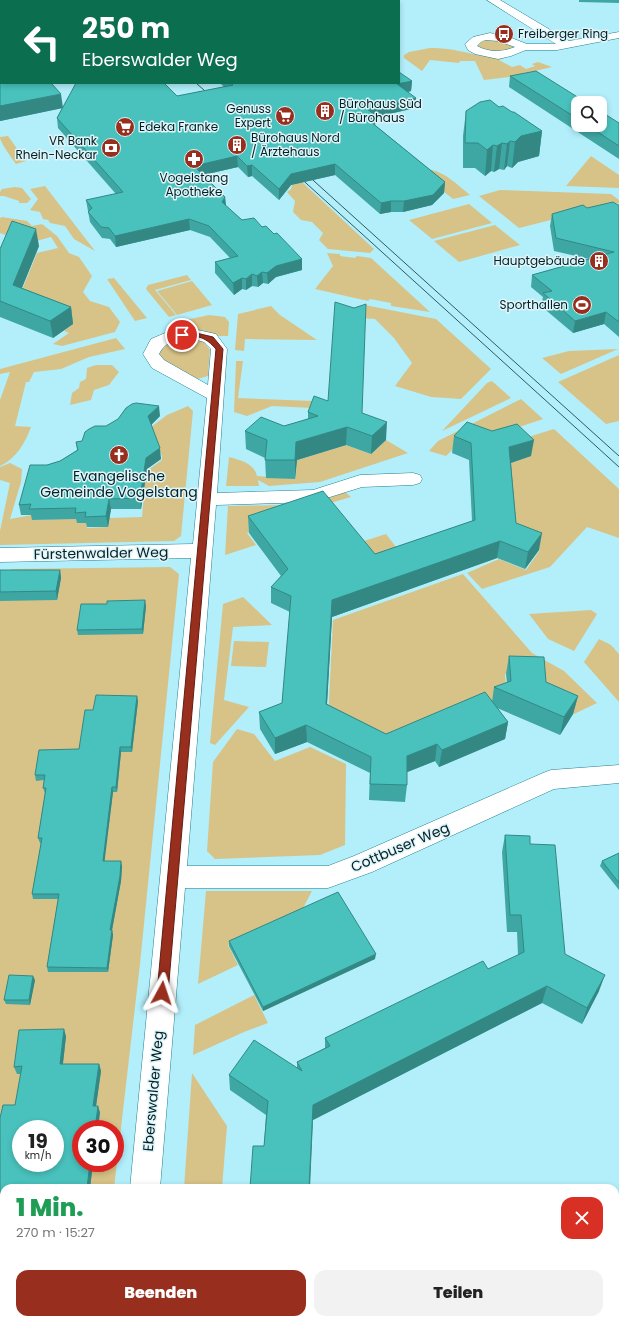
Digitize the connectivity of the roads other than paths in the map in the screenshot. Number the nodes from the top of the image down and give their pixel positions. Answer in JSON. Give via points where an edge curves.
{"nodes":[{"id":1,"x":492,"y":0,"type":"edge"},
{"id":2,"x":619,"y":35,"type":"edge"},
{"id":3,"x":567,"y":45,"type":"junction"},
{"id":4,"x":525,"y":48,"type":"dead end"},
{"id":5,"x":216,"y":396,"type":"dead end"},
{"id":6,"x":413,"y":479,"type":"dead end"},
{"id":7,"x":207,"y":499,"type":"junction"},
{"id":8,"x":202,"y":551,"type":"junction"},
{"id":9,"x":0,"y":555,"type":"edge"},
{"id":10,"x":619,"y":774,"type":"edge"},
{"id":11,"x":173,"y":877,"type":"junction"},
{"id":12,"x":144,"y":1184,"type":"edge"}],
"edges":[{"from":1,"to":3,"type":"street","via":[[518,9]]},
{"from":2,"to":3,"type":"street"},
{"from":3,"to":4,"type":"street"},
{"from":5,"to":7,"type":"street","name":"Eberswalder Weg"},
{"from":6,"to":7,"type":"street","via":[[360,482],[314,496]]},
{"from":7,"to":8,"type":"street","name":"Eberswalder Weg"},
{"from":8,"to":9,"type":"street","name":"Fürstenwalder Weg"},
{"from":8,"to":11,"type":"street","name":"Eberswalder Weg"},
{"from":10,"to":11,"type":"street","name":"Cottbuser Weg","via":[[551,780],[363,864],[328,877]]},
{"from":11,"to":12,"type":"street","name":"Eberswalder Weg"}]}
